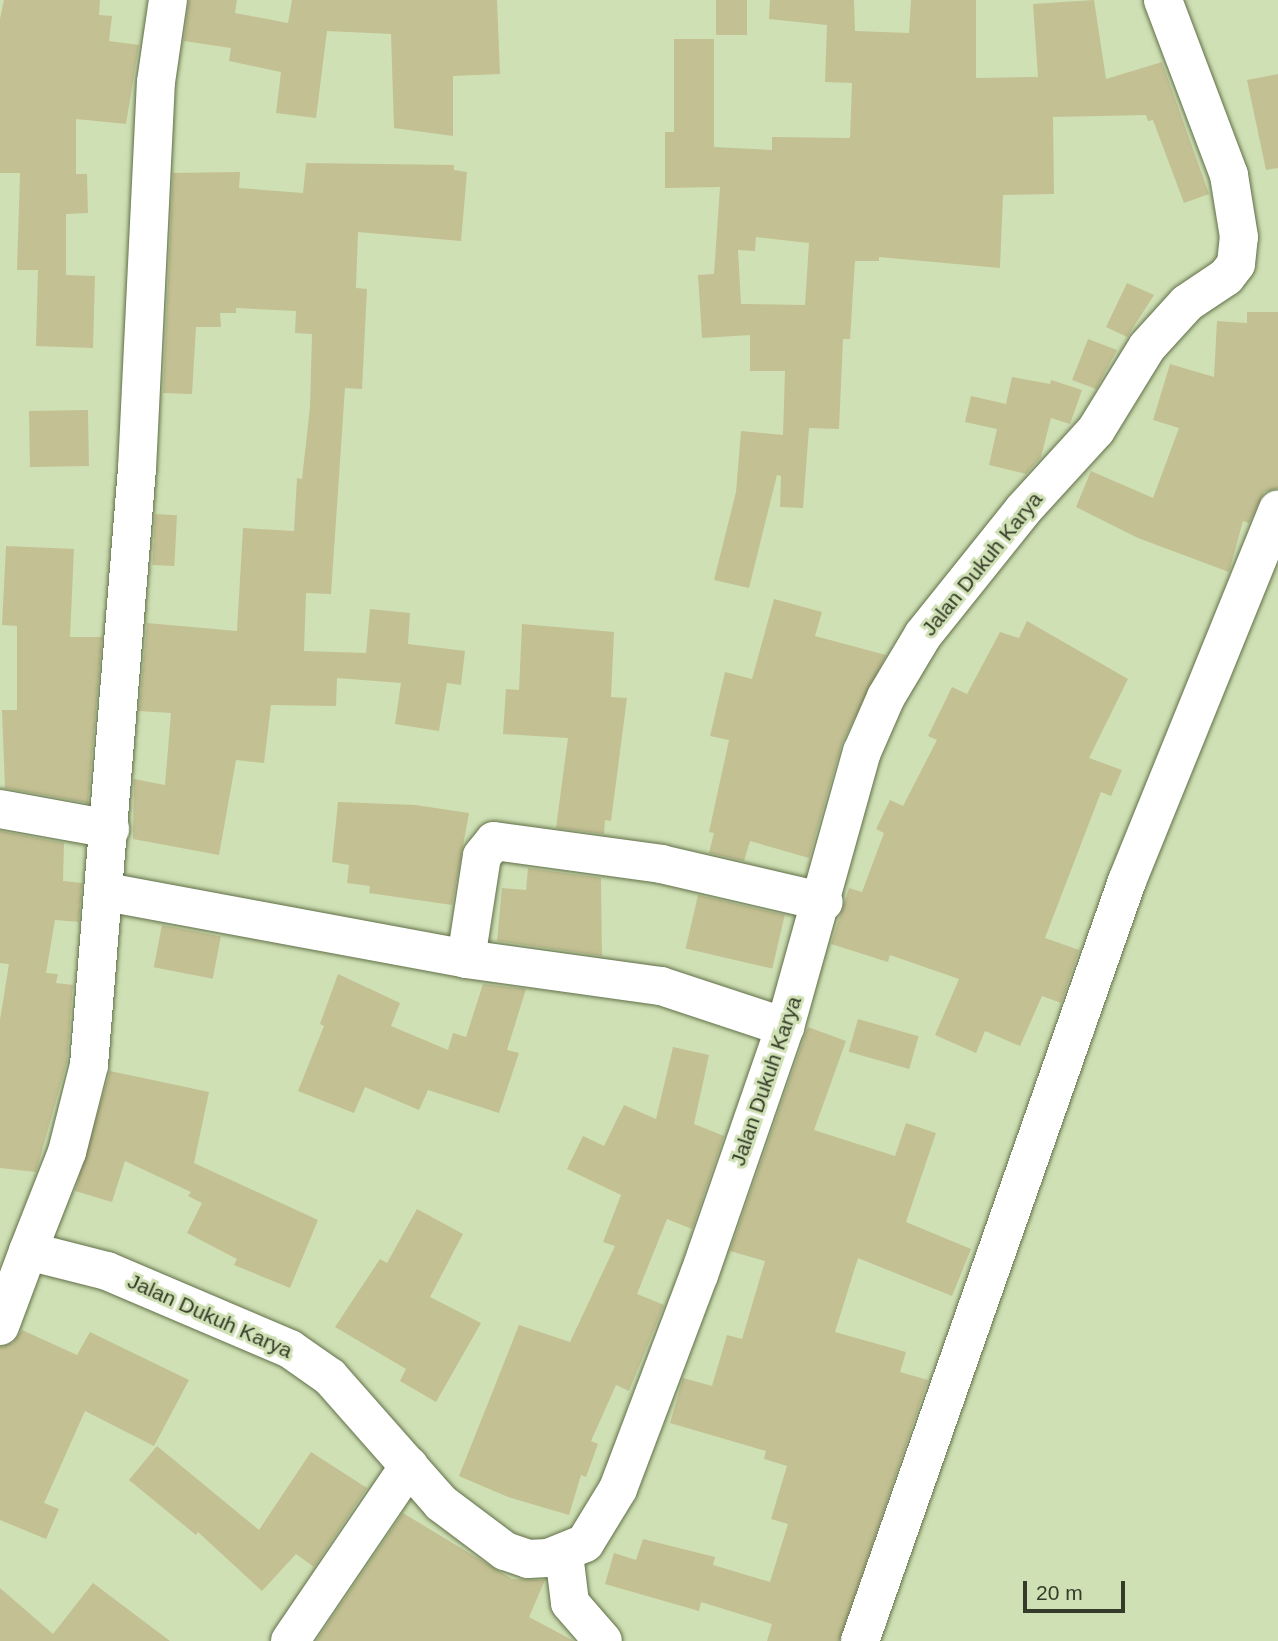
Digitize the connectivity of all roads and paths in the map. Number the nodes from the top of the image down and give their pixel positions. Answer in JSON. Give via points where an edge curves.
{"nodes":[{"id":1,"x":167,"y":0,"type":"edge"},
{"id":2,"x":1163,"y":0,"type":"edge"},
{"id":3,"x":1278,"y":509,"type":"edge"},
{"id":4,"x":0,"y":808,"type":"edge"},
{"id":5,"x":110,"y":829,"type":"junction"},
{"id":6,"x":106,"y":892,"type":"junction"},
{"id":7,"x":824,"y":902,"type":"junction"},
{"id":8,"x":466,"y":959,"type":"junction"},
{"id":9,"x":785,"y":1027,"type":"junction"},
{"id":10,"x":27,"y":1251,"type":"junction"},
{"id":11,"x":0,"y":1326,"type":"edge"},
{"id":12,"x":409,"y":1466,"type":"junction"},
{"id":13,"x":564,"y":1554,"type":"junction"},
{"id":14,"x":290,"y":1641,"type":"edge"},
{"id":15,"x":603,"y":1641,"type":"edge"},
{"id":16,"x":860,"y":1641,"type":"edge"}],
"edges":[{"from":1,"to":5,"type":"street","via":[[156,82],[137,469]]},
{"from":2,"to":7,"type":"street","name":"Jalan Dukuh Karya","via":[[1229,176],[1239,237],[1236,264],[1226,277],[1187,303],[1147,347],[1096,429],[1023,510],[923,635],[886,697],[862,751]]},
{"from":3,"to":16,"type":"street","via":[[1127,881]]},
{"from":4,"to":5,"type":"street"},
{"from":5,"to":6,"type":"street"},
{"from":6,"to":8,"type":"street"},
{"from":6,"to":10,"type":"street","via":[[81,1103]]},
{"from":7,"to":8,"type":"street","via":[[674,866],[494,841],[482,856]]},
{"from":7,"to":9,"type":"street","name":"Jalan Dukuh Karya"},
{"from":8,"to":9,"type":"street","via":[[661,986]]},
{"from":9,"to":13,"type":"street","name":"Jalan Dukuh Karya","via":[[618,1489],[585,1543]]},
{"from":10,"to":11,"type":"street"},
{"from":10,"to":12,"type":"street","name":"Jalan Dukuh Karya","via":[[107,1271],[290,1349],[345,1390]]},
{"from":12,"to":13,"type":"street","name":"Jalan Dukuh Karya","via":[[441,1503],[505,1551],[528,1559]]},
{"from":12,"to":14,"type":"street"},
{"from":13,"to":15,"type":"street","via":[[570,1602]]}]}
